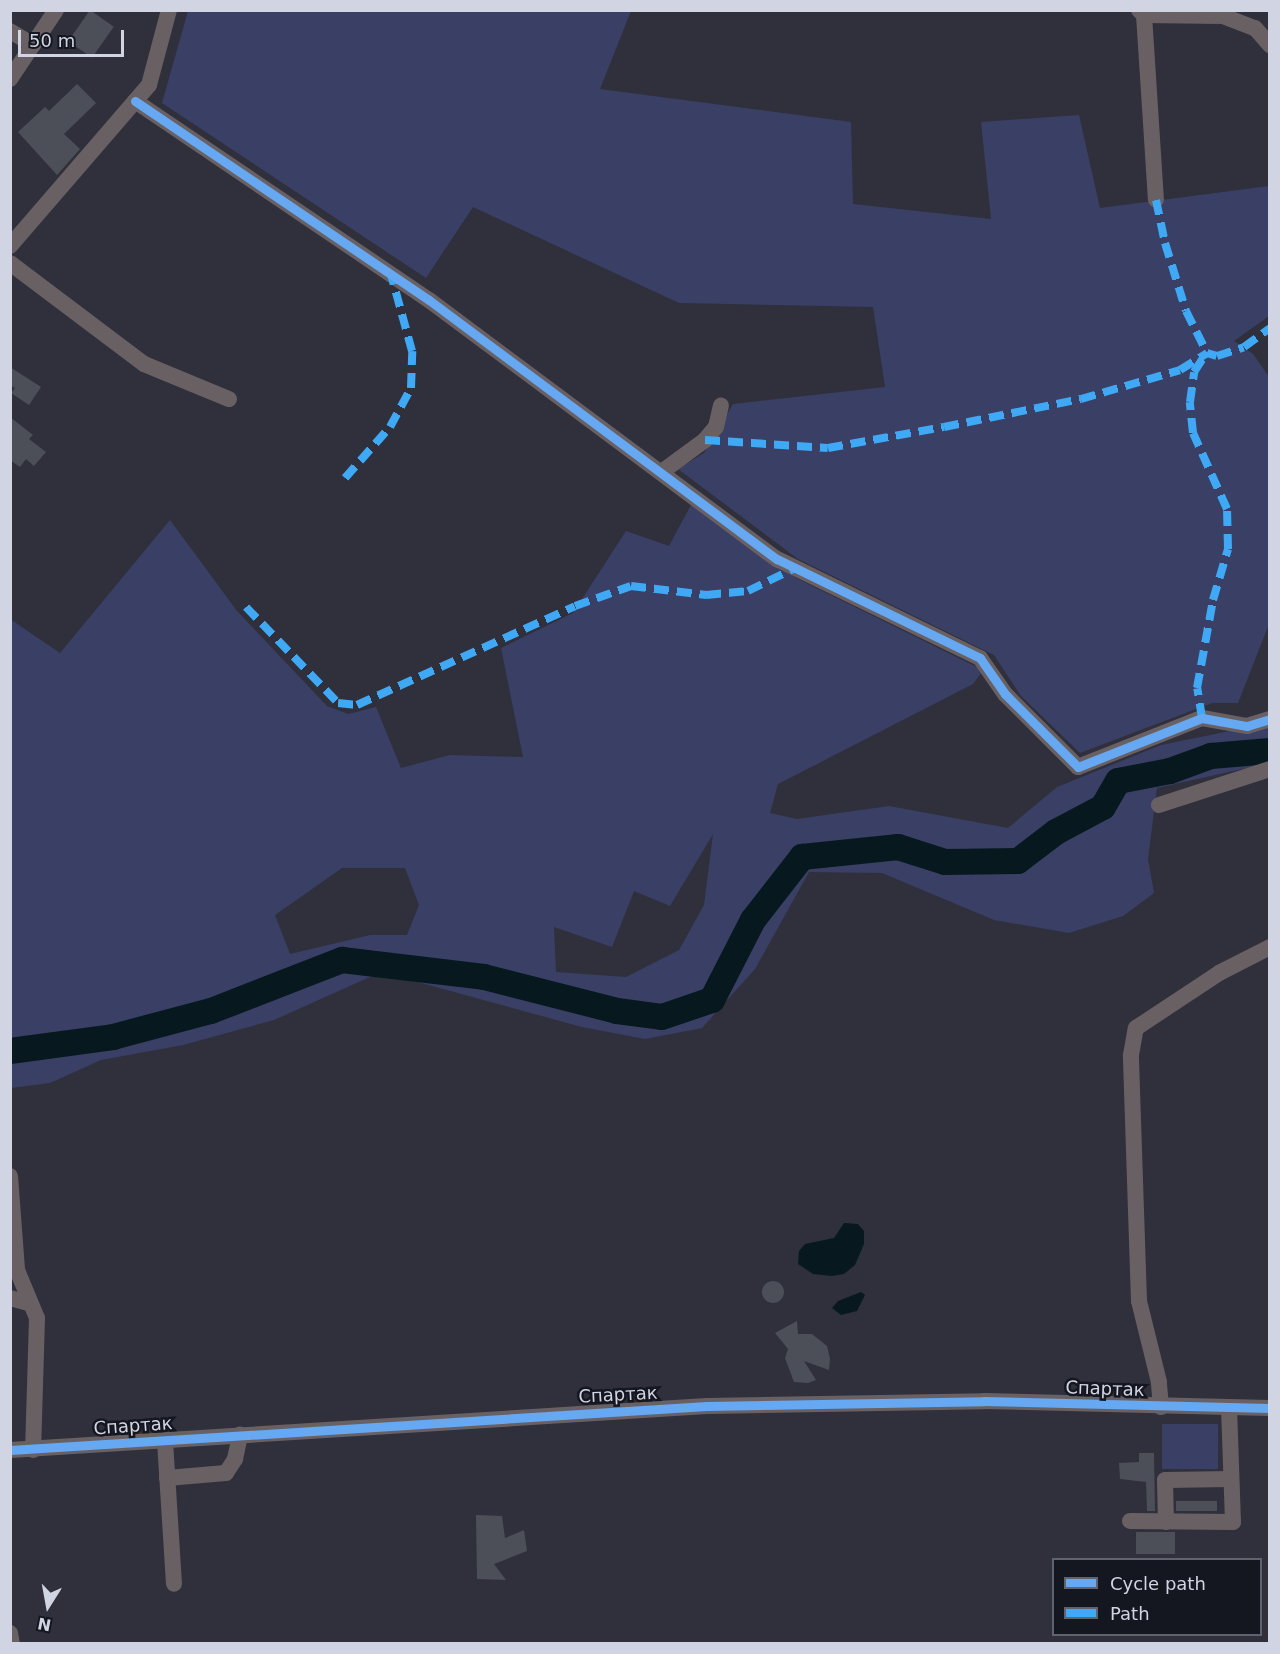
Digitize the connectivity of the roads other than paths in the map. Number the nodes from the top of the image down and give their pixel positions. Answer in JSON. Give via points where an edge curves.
{"nodes":[{"id":1,"x":56,"y":10,"type":"edge"},
{"id":2,"x":169,"y":10,"type":"edge"},
{"id":3,"x":1142,"y":13,"type":"edge"},
{"id":4,"x":10,"y":31,"type":"edge"},
{"id":5,"x":33,"y":45,"type":"junction"},
{"id":6,"x":1269,"y":45,"type":"edge"},
{"id":7,"x":10,"y":79,"type":"edge"},
{"id":8,"x":135,"y":101,"type":"junction"},
{"id":9,"x":1156,"y":200,"type":"dead end"},
{"id":10,"x":10,"y":246,"type":"edge"},
{"id":11,"x":10,"y":263,"type":"edge"},
{"id":12,"x":229,"y":399,"type":"dead end"},
{"id":13,"x":721,"y":406,"type":"dead end"},
{"id":14,"x":663,"y":471,"type":"junction"},
{"id":15,"x":1269,"y":719,"type":"edge"},
{"id":16,"x":1269,"y":769,"type":"edge"},
{"id":17,"x":1159,"y":805,"type":"dead end"},
{"id":18,"x":1269,"y":947,"type":"edge"},
{"id":19,"x":10,"y":1176,"type":"edge"},
{"id":20,"x":10,"y":1298,"type":"edge"},
{"id":21,"x":29,"y":1303,"type":"junction"},
{"id":22,"x":1161,"y":1407,"type":"junction"},
{"id":23,"x":1229,"y":1407,"type":"junction"},
{"id":24,"x":1269,"y":1408,"type":"edge"},
{"id":25,"x":240,"y":1435,"type":"junction"},
{"id":26,"x":165,"y":1441,"type":"junction"},
{"id":27,"x":33,"y":1449,"type":"junction"},
{"id":28,"x":10,"y":1450,"type":"edge"},
{"id":29,"x":167,"y":1478,"type":"junction"},
{"id":30,"x":1232,"y":1479,"type":"junction"},
{"id":31,"x":1130,"y":1521,"type":"dead end"},
{"id":32,"x":1166,"y":1522,"type":"junction"},
{"id":33,"x":174,"y":1584,"type":"dead end"},
{"id":34,"x":10,"y":1633,"type":"edge"},
{"id":35,"x":12,"y":1644,"type":"edge"}],
"edges":[{"from":1,"to":5,"type":"street"},
{"from":2,"to":8,"type":"street","via":[[149,86]]},
{"from":3,"to":6,"type":"street","via":[[1223,16],[1255,28]]},
{"from":3,"to":9,"type":"street"},
{"from":4,"to":5,"type":"street"},
{"from":5,"to":7,"type":"street"},
{"from":8,"to":10,"type":"street"},
{"from":8,"to":14,"type":"street","via":[[429,300]]},
{"from":11,"to":12,"type":"street","via":[[144,364]]},
{"from":13,"to":14,"type":"street","via":[[716,427],[705,440]]},
{"from":14,"to":15,"type":"street","via":[[777,560],[980,658],[1005,694],[1078,767],[1202,718],[1247,726]]},
{"from":16,"to":17,"type":"street"},
{"from":18,"to":22,"type":"street","via":[[1219,973],[1136,1028],[1131,1055],[1139,1301],[1160,1382]]},
{"from":19,"to":21,"type":"street","via":[[18,1270]]},
{"from":20,"to":21,"type":"street"},
{"from":21,"to":27,"type":"street","via":[[38,1318]]},
{"from":22,"to":23,"type":"street","name":"Спартак"},
{"from":22,"to":25,"type":"street","name":"Спартак","via":[[984,1401],[707,1406]]},
{"from":23,"to":24,"type":"street","name":"Спартак"},
{"from":23,"to":30,"type":"street"},
{"from":25,"to":26,"type":"street","name":"Спартак"},
{"from":25,"to":29,"type":"street","via":[[235,1459],[226,1473]]},
{"from":26,"to":27,"type":"street","name":"Спартак"},
{"from":26,"to":29,"type":"street"},
{"from":27,"to":28,"type":"street","name":"Спартак"},
{"from":29,"to":33,"type":"street"},
{"from":30,"to":32,"type":"street","via":[[1165,1480]]},
{"from":30,"to":32,"type":"street","via":[[1233,1522]]},
{"from":31,"to":32,"type":"street"},
{"from":34,"to":35,"type":"street"}]}
